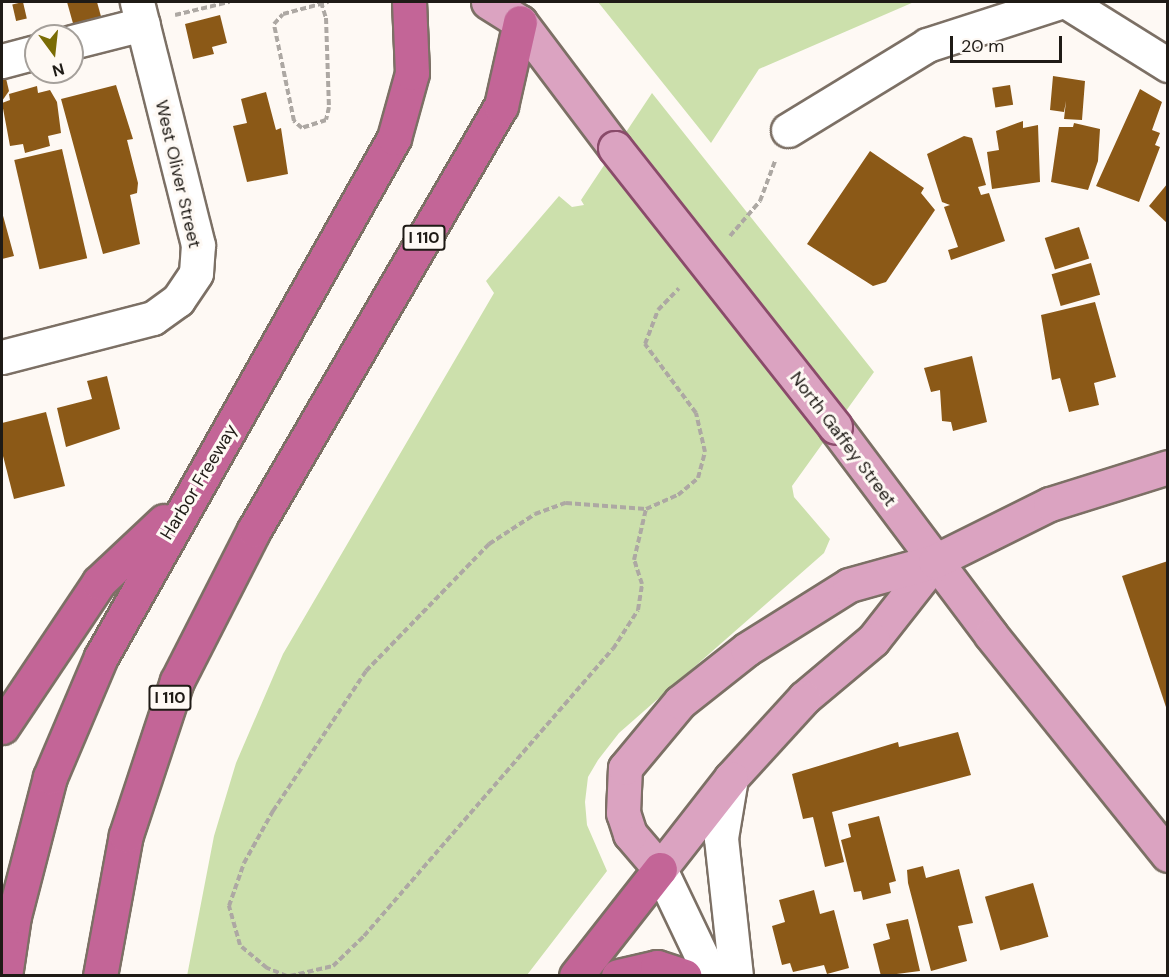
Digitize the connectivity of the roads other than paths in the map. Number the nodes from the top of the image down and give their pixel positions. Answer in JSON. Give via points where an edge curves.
{"nodes":[{"id":1,"x":409,"y":2,"type":"edge"},
{"id":2,"x":488,"y":2,"type":"edge"},
{"id":3,"x":1060,"y":2,"type":"edge"},
{"id":4,"x":1067,"y":2,"type":"edge"},
{"id":5,"x":520,"y":12,"type":"edge"},
{"id":6,"x":140,"y":13,"type":"edge"},
{"id":7,"x":84,"y":37,"type":"edge"},
{"id":8,"x":24,"y":55,"type":"edge"},
{"id":9,"x":2,"y":61,"type":"edge"},
{"id":10,"x":1167,"y":64,"type":"edge"},
{"id":11,"x":788,"y":130,"type":"road end"},
{"id":12,"x":2,"y":357,"type":"edge"},
{"id":13,"x":1167,"y":467,"type":"edge"},
{"id":14,"x":193,"y":493,"type":"junction"},
{"id":15,"x":935,"y":561,"type":"junction"},
{"id":16,"x":2,"y":727,"type":"edge"},
{"id":17,"x":731,"y":778,"type":"junction"},
{"id":18,"x":1167,"y":855,"type":"edge"},
{"id":19,"x":660,"y":869,"type":"junction"},
{"id":20,"x":5,"y":975,"type":"edge"},
{"id":21,"x":100,"y":975,"type":"edge"},
{"id":22,"x":576,"y":975,"type":"edge"},
{"id":23,"x":618,"y":975,"type":"edge"},
{"id":24,"x":685,"y":975,"type":"edge"},
{"id":25,"x":711,"y":975,"type":"edge"},
{"id":26,"x":736,"y":975,"type":"edge"}],
"edges":[{"from":1,"to":14,"type":"highway","name":"Harbor Freeway","via":[[412,73],[394,138]]},
{"from":2,"to":5,"type":"main road","name":"North Gaffey Street"},
{"from":3,"to":11,"type":"street","via":[[927,45]]},
{"from":4,"to":10,"type":"street"},
{"from":5,"to":15,"type":"main road","name":"North Gaffey Street","bridge":true,"via":[[615,148],[836,427]]},
{"from":5,"to":21,"type":"highway","number":"I 110","via":[[501,106],[254,530],[177,681],[126,835]]},
{"from":6,"to":7,"type":"street"},
{"from":6,"to":12,"type":"street","name":"West Oliver Street","via":[[198,244],[195,273],[178,300],[153,318]]},
{"from":8,"to":9,"type":"street"},
{"from":13,"to":15,"type":"main road","via":[[1050,504]]},
{"from":14,"to":16,"type":"highway","via":[[99,582]]},
{"from":14,"to":20,"type":"highway","name":"Harbor Freeway","via":[[100,657],[61,747],[32,844]]},
{"from":15,"to":17,"type":"main road","via":[[873,639],[804,698]]},
{"from":15,"to":18,"type":"main road","name":"North Gaffey Street"},
{"from":15,"to":19,"type":"main road","via":[[849,585],[747,649],[680,702],[639,744],[625,768],[624,813],[630,834]]},
{"from":17,"to":19,"type":"main road"},
{"from":17,"to":26,"type":"street","via":[[721,838]]},
{"from":19,"to":22,"type":"highway"},
{"from":19,"to":25,"type":"street"},
{"from":23,"to":24,"type":"highway","via":[[657,967]]}]}
